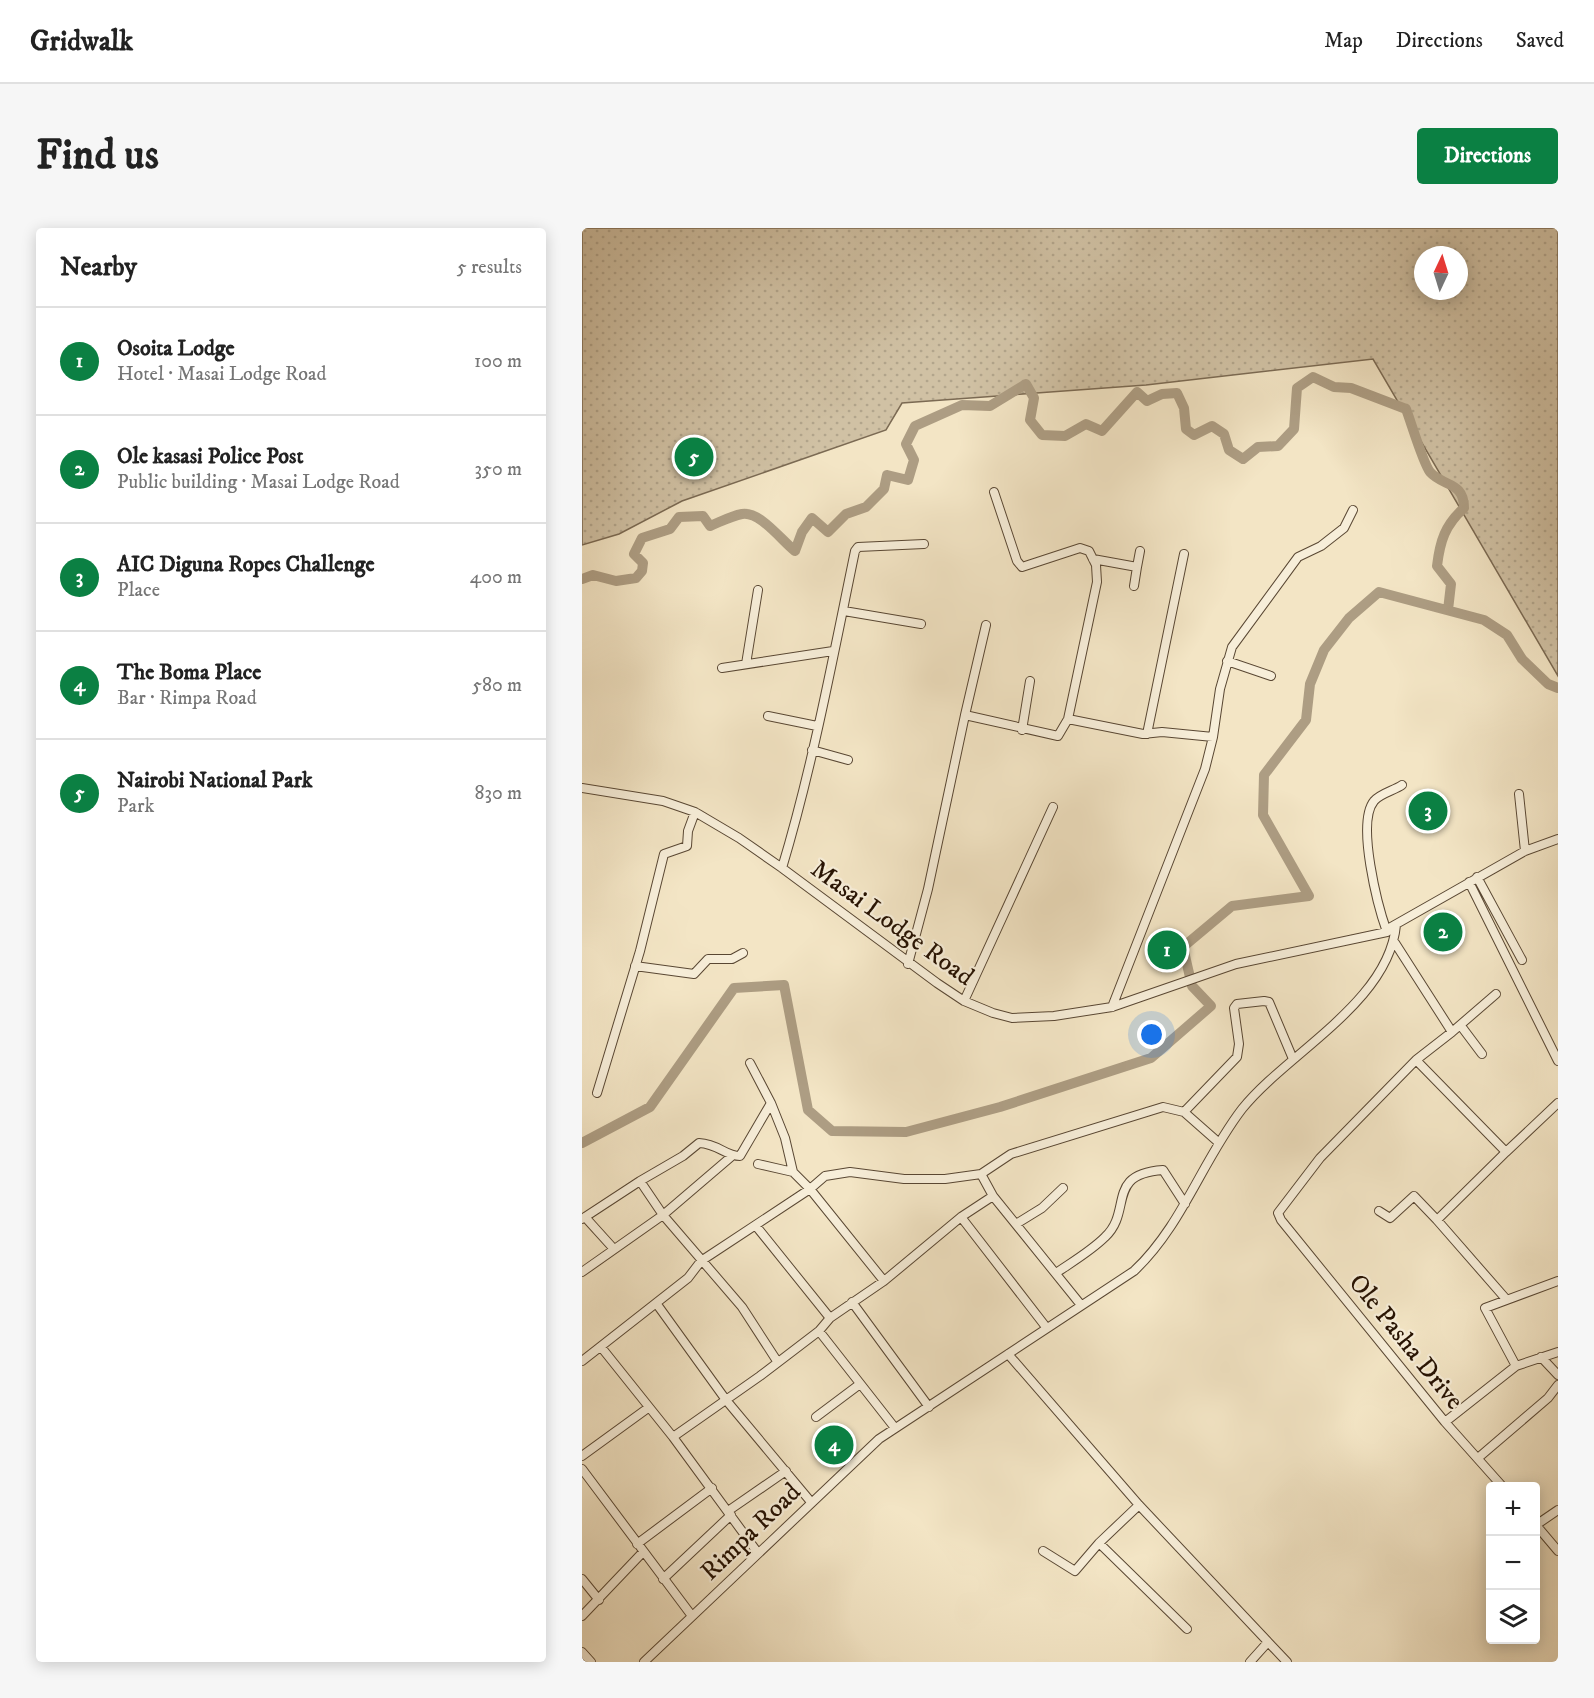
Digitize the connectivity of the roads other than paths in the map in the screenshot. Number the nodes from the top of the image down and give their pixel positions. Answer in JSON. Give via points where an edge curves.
{"nodes":[{"id":1,"x":994,"y":492,"type":"dead end"},
{"id":2,"x":1353,"y":510,"type":"dead end"},
{"id":3,"x":924,"y":544,"type":"dead end"},
{"id":4,"x":1140,"y":551,"type":"dead end"},
{"id":5,"x":1184,"y":554,"type":"dead end"},
{"id":6,"x":1093,"y":559,"type":"junction"},
{"id":7,"x":1137,"y":567,"type":"junction"},
{"id":8,"x":1134,"y":586,"type":"dead end"},
{"id":9,"x":758,"y":590,"type":"dead end"},
{"id":10,"x":844,"y":611,"type":"junction"},
{"id":11,"x":921,"y":624,"type":"dead end"},
{"id":12,"x":986,"y":625,"type":"dead end"},
{"id":13,"x":833,"y":651,"type":"junction"},
{"id":14,"x":1227,"y":661,"type":"junction"},
{"id":15,"x":746,"y":664,"type":"junction"},
{"id":16,"x":722,"y":668,"type":"dead end"},
{"id":17,"x":1271,"y":676,"type":"dead end"},
{"id":18,"x":1030,"y":681,"type":"dead end"},
{"id":19,"x":965,"y":715,"type":"junction"},
{"id":20,"x":768,"y":716,"type":"dead end"},
{"id":21,"x":1068,"y":719,"type":"junction"},
{"id":22,"x":817,"y":726,"type":"junction"},
{"id":23,"x":1022,"y":730,"type":"junction"},
{"id":24,"x":1147,"y":734,"type":"junction"},
{"id":25,"x":1213,"y":737,"type":"junction"},
{"id":26,"x":812,"y":750,"type":"junction"},
{"id":27,"x":848,"y":760,"type":"dead end"},
{"id":28,"x":1402,"y":785,"type":"dead end"},
{"id":29,"x":582,"y":788,"type":"edge"},
{"id":30,"x":1519,"y":794,"type":"dead end"},
{"id":31,"x":1053,"y":807,"type":"dead end"},
{"id":32,"x":695,"y":812,"type":"junction"},
{"id":33,"x":1558,"y":839,"type":"edge"},
{"id":34,"x":1525,"y":851,"type":"junction"},
{"id":35,"x":782,"y":868,"type":"junction"},
{"id":36,"x":1477,"y":877,"type":"junction"},
{"id":37,"x":1470,"y":882,"type":"junction"},
{"id":38,"x":1396,"y":925,"type":"junction"},
{"id":39,"x":1387,"y":932,"type":"junction"},
{"id":40,"x":1395,"y":943,"type":"junction"},
{"id":41,"x":743,"y":952,"type":"dead end"},
{"id":42,"x":1522,"y":960,"type":"dead end"},
{"id":43,"x":908,"y":964,"type":"junction"},
{"id":44,"x":635,"y":966,"type":"junction"},
{"id":45,"x":1496,"y":994,"type":"dead end"},
{"id":46,"x":964,"y":1001,"type":"junction"},
{"id":47,"x":1112,"y":1007,"type":"junction"},
{"id":48,"x":1461,"y":1026,"type":"junction"},
{"id":49,"x":1452,"y":1032,"type":"junction"},
{"id":50,"x":1482,"y":1054,"type":"dead end"},
{"id":51,"x":1293,"y":1059,"type":"junction"},
{"id":52,"x":1416,"y":1060,"type":"junction"},
{"id":53,"x":1558,"y":1061,"type":"edge"},
{"id":54,"x":750,"y":1063,"type":"dead end"},
{"id":55,"x":597,"y":1093,"type":"dead end"},
{"id":56,"x":771,"y":1103,"type":"junction"},
{"id":57,"x":1558,"y":1103,"type":"edge"},
{"id":58,"x":1184,"y":1112,"type":"junction"},
{"id":59,"x":1218,"y":1142,"type":"junction"},
{"id":60,"x":1506,"y":1152,"type":"junction"},
{"id":61,"x":732,"y":1156,"type":"junction"},
{"id":62,"x":758,"y":1164,"type":"dead end"},
{"id":63,"x":793,"y":1172,"type":"junction"},
{"id":64,"x":981,"y":1174,"type":"junction"},
{"id":65,"x":640,"y":1181,"type":"junction"},
{"id":66,"x":810,"y":1188,"type":"junction"},
{"id":67,"x":1063,"y":1188,"type":"dead end"},
{"id":68,"x":993,"y":1196,"type":"junction"},
{"id":69,"x":1185,"y":1204,"type":"junction"},
{"id":70,"x":1379,"y":1211,"type":"dead end"},
{"id":71,"x":663,"y":1215,"type":"junction"},
{"id":72,"x":961,"y":1217,"type":"junction"},
{"id":73,"x":584,"y":1218,"type":"edge"},
{"id":74,"x":1437,"y":1220,"type":"junction"},
{"id":75,"x":1016,"y":1224,"type":"junction"},
{"id":76,"x":756,"y":1226,"type":"junction"},
{"id":77,"x":613,"y":1248,"type":"junction"},
{"id":78,"x":701,"y":1261,"type":"junction"},
{"id":79,"x":582,"y":1272,"type":"edge"},
{"id":80,"x":1056,"y":1273,"type":"junction"},
{"id":81,"x":884,"y":1281,"type":"junction"},
{"id":82,"x":1558,"y":1281,"type":"edge"},
{"id":83,"x":1506,"y":1299,"type":"junction"},
{"id":84,"x":852,"y":1302,"type":"junction"},
{"id":85,"x":656,"y":1304,"type":"junction"},
{"id":86,"x":1081,"y":1305,"type":"junction"},
{"id":87,"x":830,"y":1318,"type":"junction"},
{"id":88,"x":1046,"y":1327,"type":"junction"},
{"id":89,"x":819,"y":1331,"type":"junction"},
{"id":90,"x":601,"y":1347,"type":"junction"},
{"id":91,"x":1558,"y":1352,"type":"edge"},
{"id":92,"x":1008,"y":1354,"type":"junction"},
{"id":93,"x":1541,"y":1357,"type":"junction"},
{"id":94,"x":582,"y":1361,"type":"edge"},
{"id":95,"x":777,"y":1361,"type":"junction"},
{"id":96,"x":1516,"y":1366,"type":"junction"},
{"id":97,"x":1558,"y":1375,"type":"edge"},
{"id":98,"x":860,"y":1384,"type":"junction"},
{"id":99,"x":1558,"y":1384,"type":"edge"},
{"id":100,"x":726,"y":1400,"type":"junction"},
{"id":101,"x":928,"y":1407,"type":"junction"},
{"id":102,"x":648,"y":1408,"type":"junction"},
{"id":103,"x":816,"y":1417,"type":"dead end"},
{"id":104,"x":1445,"y":1422,"type":"junction"},
{"id":105,"x":895,"y":1428,"type":"junction"},
{"id":106,"x":673,"y":1437,"type":"junction"},
{"id":107,"x":582,"y":1456,"type":"edge"},
{"id":108,"x":1478,"y":1458,"type":"junction"},
{"id":109,"x":582,"y":1468,"type":"edge"},
{"id":110,"x":786,"y":1471,"type":"junction"},
{"id":111,"x":1499,"y":1482,"type":"edge"},
{"id":112,"x":712,"y":1488,"type":"junction"},
{"id":113,"x":811,"y":1502,"type":"junction"},
{"id":114,"x":1139,"y":1505,"type":"junction"},
{"id":115,"x":1558,"y":1510,"type":"edge"},
{"id":116,"x":730,"y":1513,"type":"junction"},
{"id":117,"x":1540,"y":1522,"type":"edge"},
{"id":118,"x":1540,"y":1530,"type":"edge"},
{"id":119,"x":1099,"y":1543,"type":"junction"},
{"id":120,"x":637,"y":1544,"type":"junction"},
{"id":121,"x":1043,"y":1551,"type":"dead end"},
{"id":122,"x":1558,"y":1551,"type":"edge"},
{"id":123,"x":643,"y":1552,"type":"junction"},
{"id":124,"x":758,"y":1553,"type":"junction"},
{"id":125,"x":582,"y":1579,"type":"edge"},
{"id":126,"x":663,"y":1579,"type":"junction"},
{"id":127,"x":599,"y":1600,"type":"junction"},
{"id":128,"x":582,"y":1616,"type":"edge"},
{"id":129,"x":692,"y":1616,"type":"junction"},
{"id":130,"x":1187,"y":1629,"type":"dead end"},
{"id":131,"x":1268,"y":1642,"type":"junction"},
{"id":132,"x":582,"y":1652,"type":"edge"},
{"id":133,"x":591,"y":1662,"type":"edge"},
{"id":134,"x":644,"y":1662,"type":"edge"},
{"id":135,"x":1250,"y":1662,"type":"edge"},
{"id":136,"x":1287,"y":1662,"type":"edge"}],
"edges":[{"from":1,"to":6,"type":"street","via":[[1017,561],[1023,567],[1080,548],[1089,551]]},
{"from":2,"to":14,"type":"street","via":[[1344,528],[1298,557],[1232,646]]},
{"from":3,"to":10,"type":"street","via":[[858,547]]},
{"from":4,"to":7,"type":"street"},
{"from":5,"to":24,"type":"street"},
{"from":6,"to":7,"type":"street"},
{"from":6,"to":21,"type":"street","via":[[1098,582]]},
{"from":7,"to":8,"type":"street"},
{"from":9,"to":15,"type":"street"},
{"from":10,"to":11,"type":"street"},
{"from":10,"to":13,"type":"street"},
{"from":12,"to":19,"type":"street"},
{"from":13,"to":15,"type":"street"},
{"from":13,"to":22,"type":"street"},
{"from":14,"to":17,"type":"street"},
{"from":14,"to":25,"type":"street"},
{"from":15,"to":16,"type":"street"},
{"from":18,"to":23,"type":"street"},
{"from":19,"to":23,"type":"street"},
{"from":19,"to":43,"type":"street"},
{"from":20,"to":22,"type":"street"},
{"from":21,"to":23,"type":"street","via":[[1058,736]]},
{"from":21,"to":24,"type":"street"},
{"from":22,"to":26,"type":"street"},
{"from":24,"to":25,"type":"street"},
{"from":25,"to":47,"type":"street","via":[[1192,805]]},
{"from":26,"to":27,"type":"street"},
{"from":26,"to":35,"type":"street"},
{"from":28,"to":39,"type":"street","via":[[1374,800],[1368,812],[1374,894]]},
{"from":29,"to":32,"type":"street","name":"Masai Lodge Road","via":[[663,801]]},
{"from":30,"to":34,"type":"street"},
{"from":31,"to":46,"type":"street"},
{"from":32,"to":35,"type":"street","name":"Masai Lodge Road"},
{"from":32,"to":44,"type":"street","via":[[687,846],[664,854]]},
{"from":33,"to":34,"type":"street","name":"Masai Lodge Road"},
{"from":34,"to":36,"type":"street","name":"Masai Lodge Road"},
{"from":35,"to":43,"type":"street","name":"Masai Lodge Road"},
{"from":36,"to":37,"type":"street","name":"Masai Lodge Road"},
{"from":36,"to":42,"type":"street"},
{"from":37,"to":38,"type":"street","name":"Masai Lodge Road"},
{"from":37,"to":53,"type":"street"},
{"from":38,"to":39,"type":"street","name":"Masai Lodge Road"},
{"from":38,"to":40,"type":"street"},
{"from":39,"to":47,"type":"street","name":"Masai Lodge Road","via":[[1236,964]]},
{"from":40,"to":49,"type":"street"},
{"from":40,"to":51,"type":"street","name":"Rimpa Road","via":[[1353,1005]]},
{"from":41,"to":44,"type":"street","via":[[732,958],[708,959],[694,974]]},
{"from":43,"to":46,"type":"street","name":"Masai Lodge Road"},
{"from":44,"to":55,"type":"street"},
{"from":45,"to":48,"type":"street"},
{"from":46,"to":47,"type":"street","name":"Masai Lodge Road","via":[[1012,1018]]},
{"from":48,"to":49,"type":"street"},
{"from":48,"to":50,"type":"street"},
{"from":49,"to":52,"type":"street"},
{"from":51,"to":58,"type":"street","via":[[1269,1002],[1238,1004],[1234,1008],[1237,1057]]},
{"from":51,"to":59,"type":"street","name":"Rimpa Road","via":[[1270,1078]]},
{"from":52,"to":60,"type":"street"},
{"from":52,"to":104,"type":"street","name":"Ole Pasha Drive","via":[[1320,1158],[1278,1213]]},
{"from":54,"to":56,"type":"street"},
{"from":56,"to":61,"type":"street","via":[[740,1156]]},
{"from":56,"to":63,"type":"street"},
{"from":57,"to":60,"type":"street"},
{"from":58,"to":59,"type":"street"},
{"from":58,"to":64,"type":"street","via":[[1163,1107],[1011,1154]]},
{"from":59,"to":69,"type":"street","name":"Rimpa Road"},
{"from":60,"to":74,"type":"street"},
{"from":61,"to":65,"type":"street","via":[[716,1145],[699,1143]]},
{"from":61,"to":71,"type":"street"},
{"from":62,"to":63,"type":"street"},
{"from":63,"to":66,"type":"street"},
{"from":64,"to":66,"type":"street","via":[[904,1179],[850,1172],[825,1176]]},
{"from":64,"to":68,"type":"street"},
{"from":65,"to":71,"type":"street"},
{"from":65,"to":73,"type":"street"},
{"from":66,"to":76,"type":"street"},
{"from":66,"to":81,"type":"street"},
{"from":67,"to":75,"type":"street","via":[[1042,1208]]},
{"from":68,"to":72,"type":"street"},
{"from":68,"to":75,"type":"street"},
{"from":69,"to":80,"type":"street","via":[[1163,1170],[1128,1181],[1117,1219],[1106,1237]]},
{"from":69,"to":86,"type":"street","name":"Rimpa Road","via":[[1145,1261]]},
{"from":70,"to":74,"type":"street","via":[[1389,1218],[1414,1196]]},
{"from":71,"to":77,"type":"street"},
{"from":71,"to":78,"type":"street"},
{"from":72,"to":81,"type":"street"},
{"from":72,"to":88,"type":"street"},
{"from":73,"to":77,"type":"street"},
{"from":74,"to":83,"type":"street"},
{"from":75,"to":80,"type":"street"},
{"from":76,"to":78,"type":"street"},
{"from":76,"to":87,"type":"street"},
{"from":77,"to":79,"type":"street"},
{"from":78,"to":85,"type":"street","via":[[688,1278]]},
{"from":78,"to":95,"type":"street","via":[[742,1307]]},
{"from":80,"to":86,"type":"street"},
{"from":81,"to":84,"type":"street"},
{"from":82,"to":83,"type":"street"},
{"from":83,"to":96,"type":"street","via":[[1487,1305],[1485,1312]]},
{"from":84,"to":87,"type":"street"},
{"from":84,"to":101,"type":"street"},
{"from":85,"to":90,"type":"street"},
{"from":85,"to":100,"type":"street"},
{"from":86,"to":88,"type":"street","name":"Rimpa Road"},
{"from":87,"to":89,"type":"street"},
{"from":88,"to":92,"type":"street","name":"Rimpa Road"},
{"from":89,"to":95,"type":"street"},
{"from":89,"to":98,"type":"street"},
{"from":90,"to":94,"type":"street"},
{"from":90,"to":102,"type":"street"},
{"from":91,"to":93,"type":"street"},
{"from":92,"to":101,"type":"street","name":"Rimpa Road"},
{"from":92,"to":114,"type":"street"},
{"from":93,"to":96,"type":"street"},
{"from":93,"to":97,"type":"street"},
{"from":95,"to":100,"type":"street"},
{"from":96,"to":104,"type":"street"},
{"from":98,"to":103,"type":"street"},
{"from":98,"to":105,"type":"street"},
{"from":99,"to":108,"type":"street","via":[[1548,1398]]},
{"from":100,"to":106,"type":"street"},
{"from":100,"to":110,"type":"street"},
{"from":101,"to":105,"type":"street","name":"Rimpa Road"},
{"from":102,"to":106,"type":"street"},
{"from":102,"to":107,"type":"street"},
{"from":104,"to":108,"type":"street","name":"Ole Pasha Drive"},
{"from":105,"to":113,"type":"street","name":"Rimpa Road"},
{"from":106,"to":112,"type":"street"},
{"from":108,"to":111,"type":"street","name":"Ole Pasha Drive"},
{"from":109,"to":120,"type":"street"},
{"from":110,"to":113,"type":"street"},
{"from":110,"to":116,"type":"street"},
{"from":112,"to":116,"type":"street"},
{"from":112,"to":120,"type":"street"},
{"from":113,"to":124,"type":"street","name":"Rimpa Road"},
{"from":114,"to":119,"type":"street"},
{"from":114,"to":131,"type":"street"},
{"from":115,"to":117,"type":"street"},
{"from":116,"to":124,"type":"street"},
{"from":116,"to":126,"type":"street"},
{"from":118,"to":122,"type":"street"},
{"from":119,"to":121,"type":"street","via":[[1075,1571]]},
{"from":119,"to":130,"type":"street"},
{"from":120,"to":123,"type":"street"},
{"from":123,"to":126,"type":"street"},
{"from":123,"to":127,"type":"street"},
{"from":124,"to":129,"type":"street","name":"Rimpa Road"},
{"from":125,"to":127,"type":"street"},
{"from":126,"to":129,"type":"street"},
{"from":127,"to":128,"type":"street"},
{"from":129,"to":134,"type":"street","name":"Rimpa Road"},
{"from":131,"to":135,"type":"street"},
{"from":131,"to":136,"type":"street"},
{"from":132,"to":133,"type":"street"}]}
